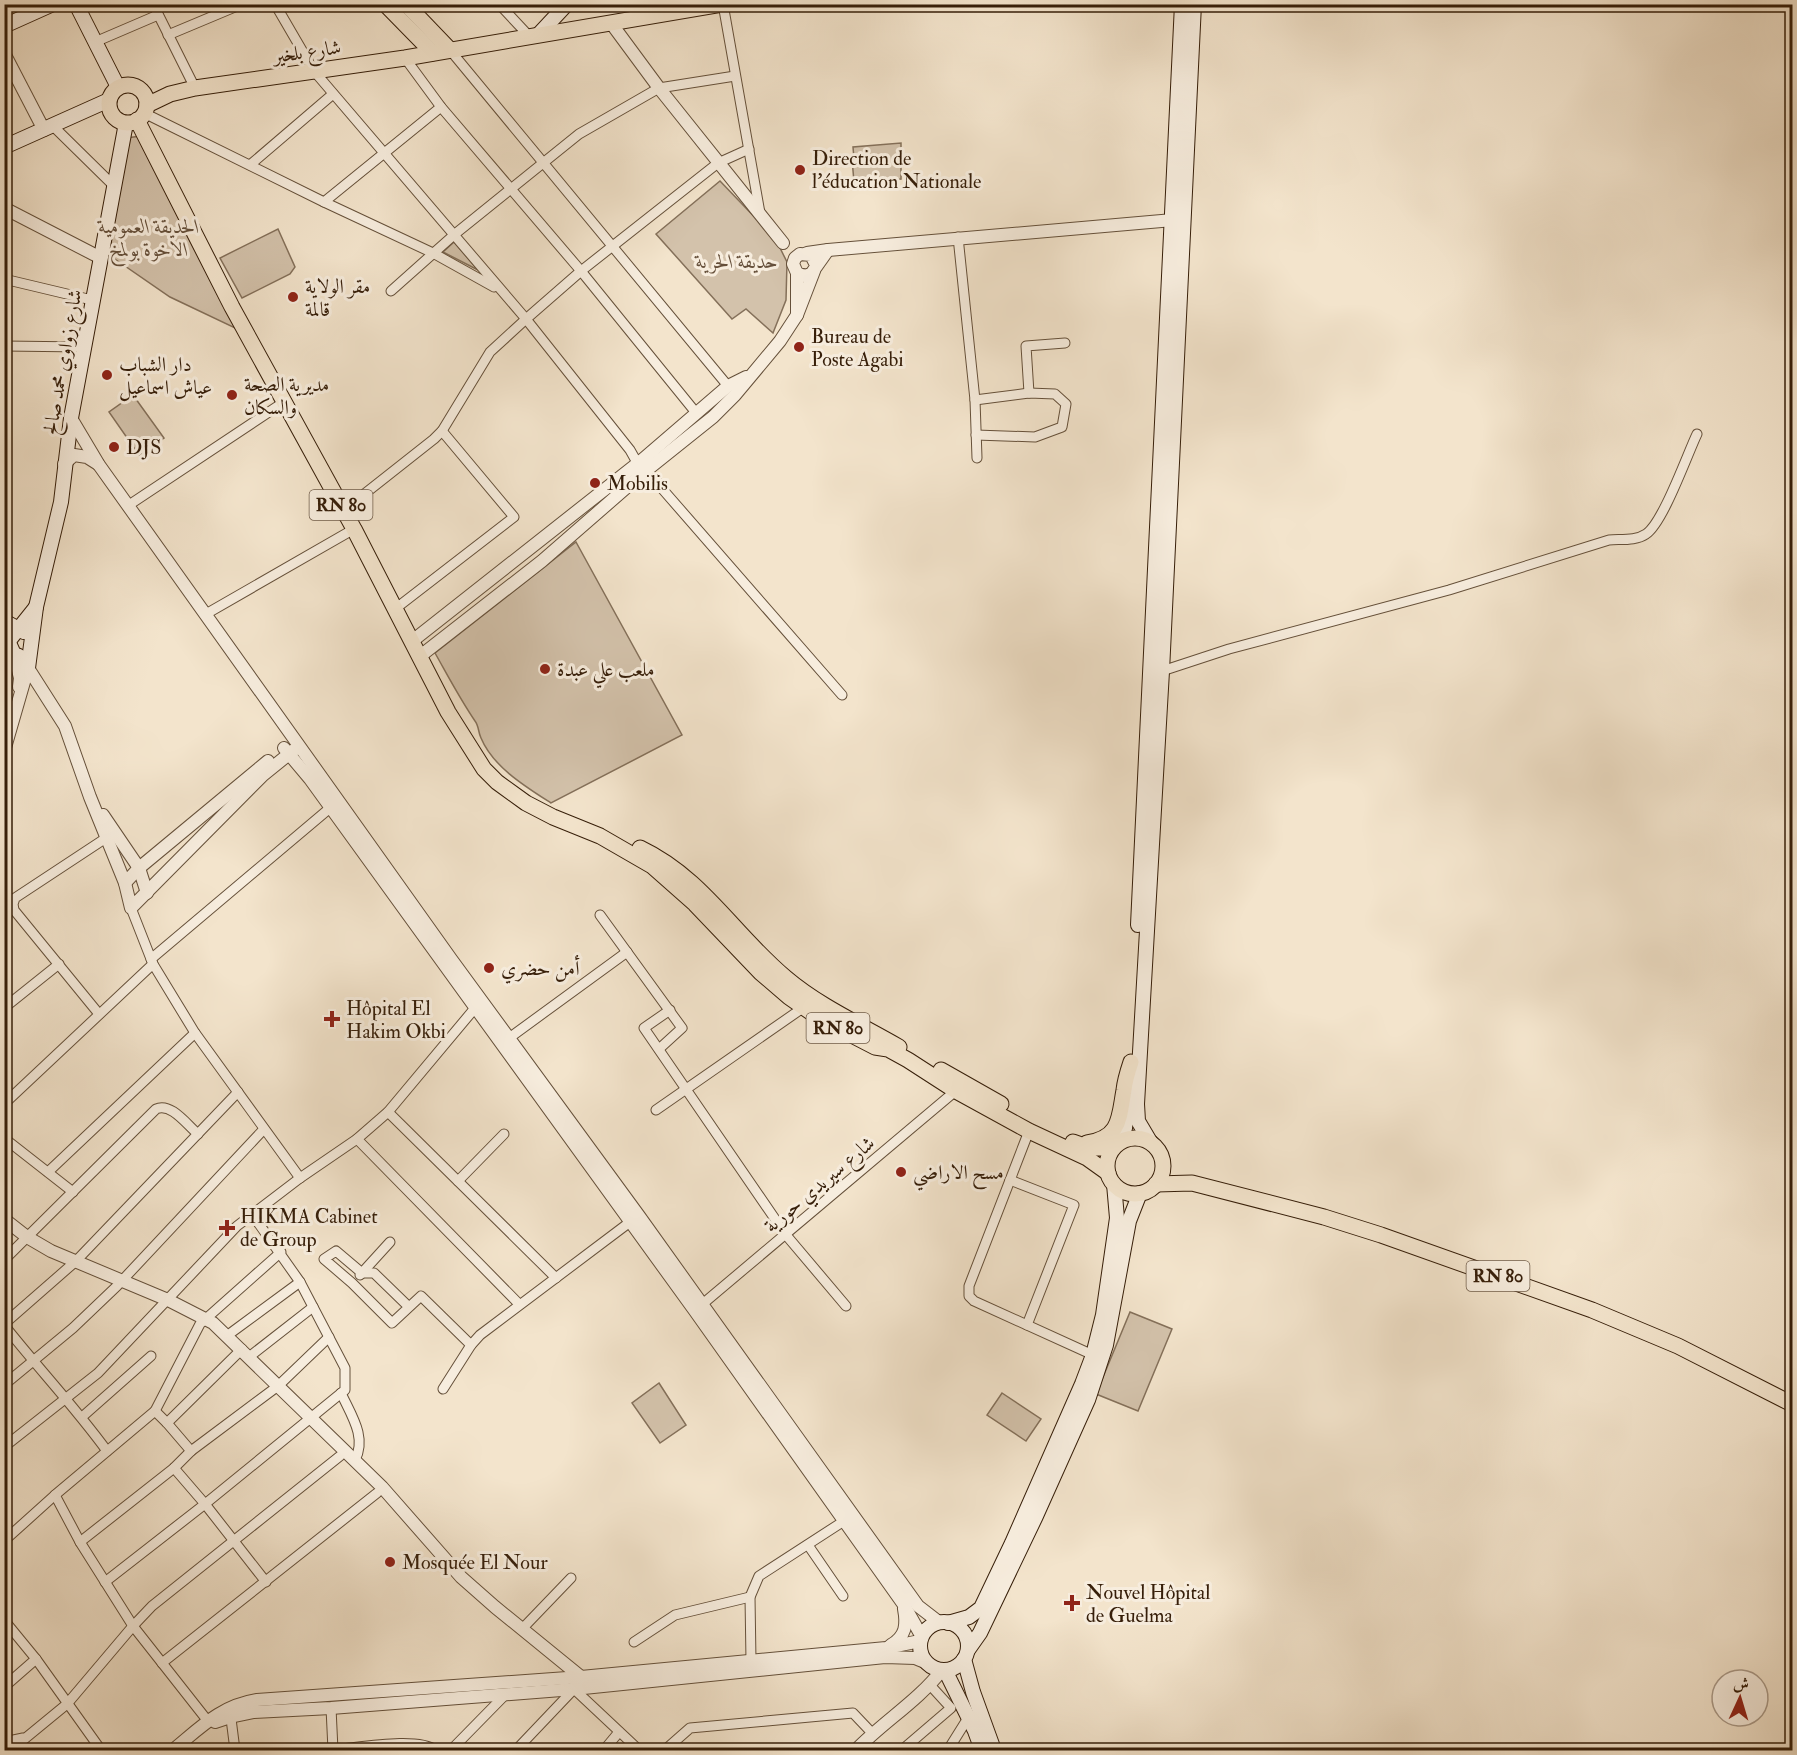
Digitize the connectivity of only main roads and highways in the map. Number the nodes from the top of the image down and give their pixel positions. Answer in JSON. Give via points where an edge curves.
{"nodes":[{"id":1,"x":53,"y":4,"type":"edge"},
{"id":2,"x":76,"y":4,"type":"edge"},
{"id":3,"x":385,"y":4,"type":"edge"},
{"id":4,"x":406,"y":4,"type":"edge"},
{"id":5,"x":567,"y":4,"type":"edge"},
{"id":6,"x":723,"y":4,"type":"edge"},
{"id":7,"x":1182,"y":4,"type":"edge"},
{"id":8,"x":1194,"y":4,"type":"edge"},
{"id":9,"x":4,"y":26,"type":"edge"},
{"id":10,"x":420,"y":34,"type":"junction"},
{"id":11,"x":534,"y":35,"type":"junction"},
{"id":12,"x":450,"y":50,"type":"junction"},
{"id":13,"x":433,"y":54,"type":"junction"},
{"id":14,"x":405,"y":58,"type":"junction"},
{"id":15,"x":118,"y":87,"type":"junction"},
{"id":16,"x":109,"y":100,"type":"junction"},
{"id":17,"x":139,"y":110,"type":"junction"},
{"id":18,"x":4,"y":147,"type":"edge"},
{"id":19,"x":36,"y":607,"type":"junction"},
{"id":20,"x":4,"y":621,"type":"edge"},
{"id":21,"x":33,"y":638,"type":"junction"},
{"id":22,"x":11,"y":639,"type":"edge"},
{"id":23,"x":1131,"y":1062,"type":"junction"},
{"id":24,"x":960,"y":1087,"type":"junction"},
{"id":25,"x":1151,"y":1143,"type":"junction"},
{"id":26,"x":1077,"y":1144,"type":"junction"},
{"id":27,"x":1116,"y":1145,"type":"junction"},
{"id":28,"x":1162,"y":1157,"type":"junction"},
{"id":29,"x":1111,"y":1179,"type":"junction"},
{"id":30,"x":1192,"y":1183,"type":"junction"},
{"id":31,"x":1156,"y":1184,"type":"junction"},
{"id":32,"x":1140,"y":1193,"type":"junction"},
{"id":33,"x":1792,"y":1404,"type":"edge"},
{"id":34,"x":944,"y":1623,"type":"junction"},
{"id":35,"x":966,"y":1655,"type":"junction"},
{"id":36,"x":943,"y":1670,"type":"junction"},
{"id":37,"x":982,"y":1750,"type":"edge"},
{"id":38,"x":994,"y":1750,"type":"edge"}],
"edges":[{"from":1,"to":9,"type":"main road"},
{"from":2,"to":15,"type":"main road"},
{"from":3,"to":10,"type":"main road"},
{"from":4,"to":10,"type":"main road"},
{"from":5,"to":11,"type":"main road"},
{"from":6,"to":11,"type":"main road","name":"شارع بلخير"},
{"from":7,"to":23,"type":"main road"},
{"from":8,"to":25,"type":"main road","via":[[1137,1104],[1138,1121]]},
{"from":10,"to":12,"type":"main road"},
{"from":10,"to":13,"type":"main road"},
{"from":10,"to":14,"type":"main road"},
{"from":11,"to":12,"type":"main road","name":"شارع بلخير"},
{"from":12,"to":13,"type":"main road","name":"شارع بلخير"},
{"from":13,"to":14,"type":"main road","name":"شارع بلخير"},
{"from":14,"to":17,"type":"main road","name":"شارع بلخير","via":[[195,88],[170,94]]},
{"from":15,"to":16,"type":"main road"},
{"from":15,"to":17,"type":"main road","via":[[132,85]]},
{"from":16,"to":17,"type":"main road","via":[[111,113],[120,121]]},
{"from":16,"to":18,"type":"main road"},
{"from":17,"to":19,"type":"main road","name":"شارع زواوي محمد صالح","via":[[113,185],[71,418],[61,502]]},
{"from":17,"to":24,"type":"main road","number":"RN 80","via":[[232,307],[344,510],[462,737],[484,769],[526,803],[600,836],[652,866],[715,923],[761,973],[875,1047],[888,1049]]},
{"from":19,"to":21,"type":"main road","name":"شارع زواوي محمد صالح"},
{"from":19,"to":22,"type":"main road","name":"شارع زواوي محمد صالح"},
{"from":20,"to":22,"type":"main road"},
{"from":21,"to":22,"type":"main road"},
{"from":21,"to":22,"type":"main road","name":"شارع زواوي محمد صالح","via":[[27,668]]},
{"from":23,"to":26,"type":"main road","via":[[1116,1127],[1097,1142]]},
{"from":23,"to":27,"type":"main road","via":[[1126,1120]]},
{"from":24,"to":26,"type":"main road","number":"RN 80"},
{"from":24,"to":29,"type":"main road","number":"RN 80","via":[[1029,1131],[1087,1158]]},
{"from":25,"to":27,"type":"main road","via":[[1135,1138]]},
{"from":25,"to":28,"type":"main road"},
{"from":26,"to":27,"type":"main road","number":"RN 80","via":[[1090,1148]]},
{"from":27,"to":29,"type":"main road","via":[[1109,1156]]},
{"from":28,"to":30,"type":"main road","number":"RN 80"},
{"from":28,"to":31,"type":"main road","via":[[1161,1176]]},
{"from":29,"to":32,"type":"main road","via":[[1131,1193]]},
{"from":29,"to":34,"type":"main road","via":[[1117,1218],[1103,1315],[1093,1354],[991,1591],[981,1608],[969,1617]]},
{"from":30,"to":31,"type":"main road","number":"RN 80"},
{"from":30,"to":33,"type":"main road","number":"RN 80","via":[[1381,1235],[1592,1310],[1678,1346]]},
{"from":31,"to":32,"type":"main road"},
{"from":32,"to":35,"type":"main road","via":[[1129,1221],[1106,1346],[1088,1400],[1036,1516]]},
{"from":34,"to":35,"type":"main road","via":[[964,1633],[968,1641]]},
{"from":34,"to":36,"type":"main road","via":[[930,1627],[921,1641],[922,1657],[927,1664]]},
{"from":35,"to":36,"type":"main road","via":[[959,1665]]},
{"from":35,"to":38,"type":"main road","via":[[973,1692]]},
{"from":36,"to":37,"type":"main road"}]}
